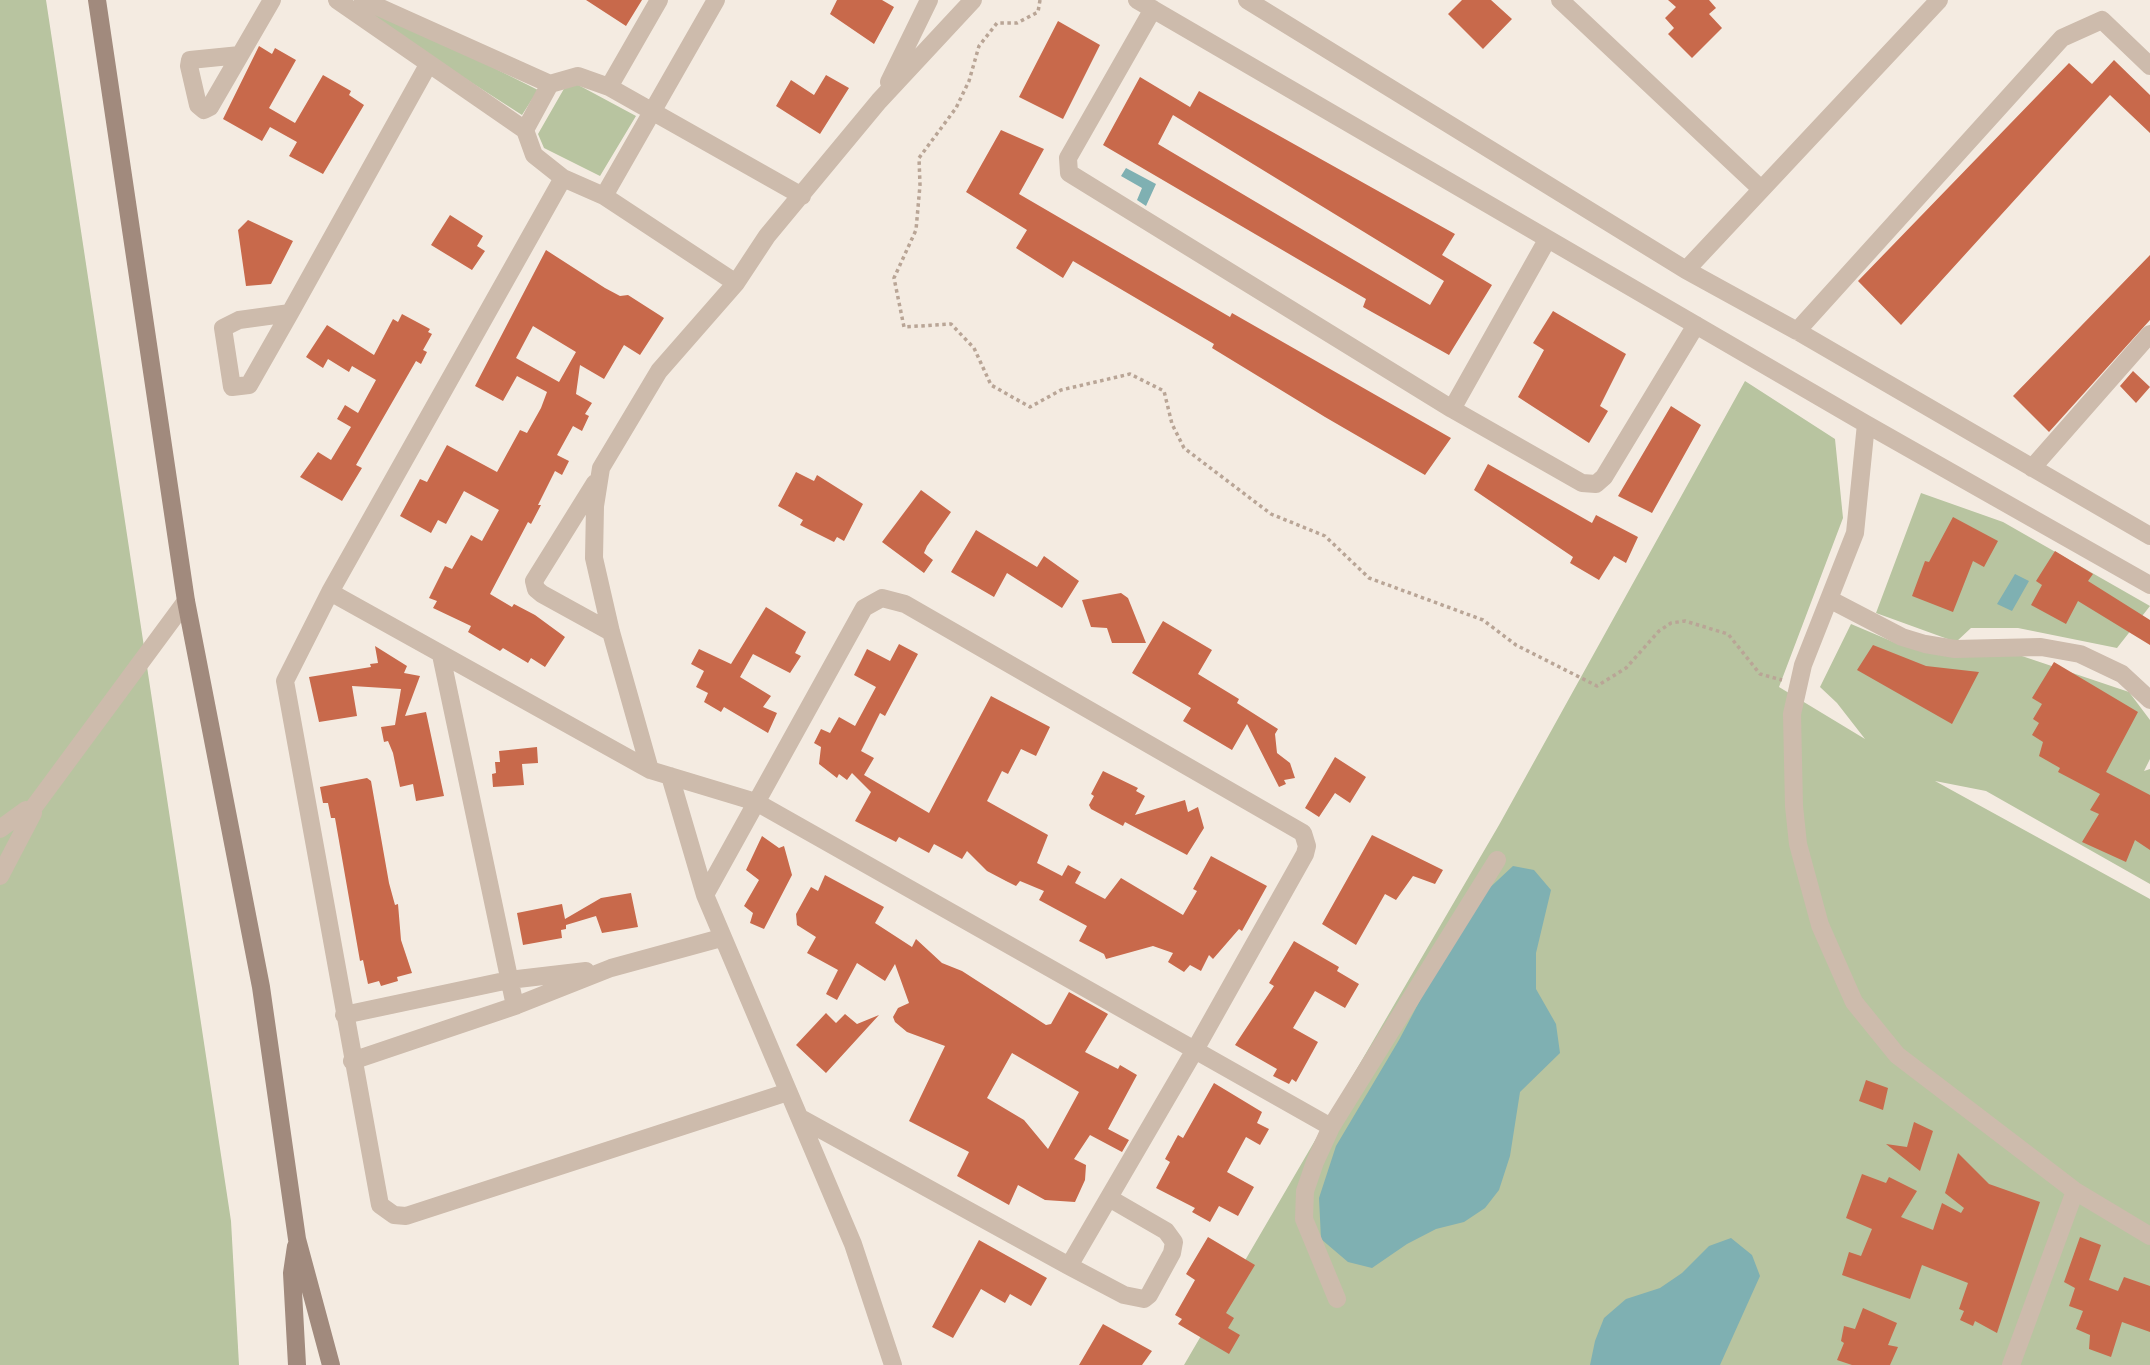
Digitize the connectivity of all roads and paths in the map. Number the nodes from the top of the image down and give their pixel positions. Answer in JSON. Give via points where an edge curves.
{"nodes":[{"id":1,"x":97,"y":0,"type":"edge"},
{"id":2,"x":272,"y":0,"type":"edge"},
{"id":3,"x":337,"y":0,"type":"edge"},
{"id":4,"x":363,"y":0,"type":"edge"},
{"id":5,"x":659,"y":0,"type":"edge"},
{"id":6,"x":716,"y":0,"type":"edge"},
{"id":7,"x":929,"y":0,"type":"edge"},
{"id":8,"x":973,"y":0,"type":"edge"},
{"id":9,"x":1040,"y":0,"type":"edge"},
{"id":10,"x":1247,"y":0,"type":"edge"},
{"id":11,"x":1560,"y":0,"type":"edge"},
{"id":12,"x":1145,"y":4,"type":"edge"},
{"id":13,"x":1929,"y":4,"type":"edge"},
{"id":14,"x":240,"y":55,"type":"dead end"},
{"id":15,"x":428,"y":65,"type":"junction"},
{"id":16,"x":2150,"y":66,"type":"edge"},
{"id":17,"x":550,"y":84,"type":"junction"},
{"id":18,"x":609,"y":87,"type":"junction"},
{"id":19,"x":879,"y":102,"type":"junction"},
{"id":20,"x":653,"y":111,"type":"junction"},
{"id":21,"x":525,"y":130,"type":"junction"},
{"id":22,"x":563,"y":178,"type":"junction"},
{"id":23,"x":1761,"y":189,"type":"junction"},
{"id":24,"x":604,"y":196,"type":"junction"},
{"id":25,"x":802,"y":196,"type":"junction"},
{"id":26,"x":1547,"y":240,"type":"junction"},
{"id":27,"x":1686,"y":270,"type":"junction"},
{"id":28,"x":736,"y":283,"type":"junction"},
{"id":29,"x":290,"y":313,"type":"junction"},
{"id":30,"x":1696,"y":325,"type":"junction"},
{"id":31,"x":1797,"y":331,"type":"junction"},
{"id":32,"x":2150,"y":334,"type":"edge"},
{"id":33,"x":1452,"y":409,"type":"junction"},
{"id":34,"x":1866,"y":424,"type":"junction"},
{"id":35,"x":2032,"y":468,"type":"junction"},
{"id":36,"x":597,"y":480,"type":"junction"},
{"id":37,"x":2150,"y":537,"type":"edge"},
{"id":38,"x":2150,"y":584,"type":"edge"},
{"id":39,"x":330,"y":592,"type":"junction"},
{"id":40,"x":1829,"y":599,"type":"junction"},
{"id":41,"x":186,"y":601,"type":"junction"},
{"id":42,"x":611,"y":632,"type":"junction"},
{"id":43,"x":440,"y":655,"type":"junction"},
{"id":44,"x":1798,"y":685,"type":"junction"},
{"id":45,"x":2150,"y":700,"type":"edge"},
{"id":46,"x":650,"y":770,"type":"junction"},
{"id":47,"x":670,"y":776,"type":"junction"},
{"id":48,"x":756,"y":802,"type":"junction"},
{"id":49,"x":31,"y":811,"type":"junction"},
{"id":50,"x":0,"y":829,"type":"edge"},
{"id":51,"x":1497,"y":860,"type":"dead end"},
{"id":52,"x":0,"y":876,"type":"edge"},
{"id":53,"x":705,"y":895,"type":"junction"},
{"id":54,"x":721,"y":938,"type":"junction"},
{"id":55,"x":611,"y":968,"type":"junction"},
{"id":56,"x":509,"y":980,"type":"junction"},
{"id":57,"x":515,"y":1006,"type":"junction"},
{"id":58,"x":344,"y":1015,"type":"junction"},
{"id":59,"x":1196,"y":1048,"type":"junction"},
{"id":60,"x":352,"y":1061,"type":"junction"},
{"id":61,"x":788,"y":1092,"type":"junction"},
{"id":62,"x":802,"y":1119,"type":"junction"},
{"id":63,"x":1331,"y":1127,"type":"junction"},
{"id":64,"x":2075,"y":1191,"type":"junction"},
{"id":65,"x":1109,"y":1198,"type":"junction"},
{"id":66,"x":2150,"y":1236,"type":"edge"},
{"id":67,"x":297,"y":1239,"type":"junction"},
{"id":68,"x":1069,"y":1266,"type":"junction"},
{"id":69,"x":1336,"y":1299,"type":"dead end"},
{"id":70,"x":298,"y":1365,"type":"edge"},
{"id":71,"x":331,"y":1365,"type":"edge"},
{"id":72,"x":893,"y":1365,"type":"edge"},
{"id":73,"x":2011,"y":1365,"type":"edge"}],
"edges":[{"from":1,"to":41,"type":"street"},
{"from":2,"to":14,"type":"street"},
{"from":3,"to":15,"type":"street"},
{"from":4,"to":17,"type":"street"},
{"from":5,"to":18,"type":"street"},
{"from":6,"to":20,"type":"street"},
{"from":7,"to":19,"type":"street"},
{"from":8,"to":19,"type":"street"},
{"from":9,"to":44,"type":"path","via":[[1038,12],[1017,23],[998,23],[979,46],[956,108],[919,158],[916,230],[894,278],[904,327],[951,324],[974,348],[991,385],[1030,407],[1061,390],[1130,374],[1164,391],[1184,448],[1272,514],[1325,536],[1369,578],[1483,620],[1516,645],[1597,686],[1626,668],[1659,631],[1685,621],[1728,635],[1759,674]]},
{"from":10,"to":27,"type":"street"},
{"from":11,"to":23,"type":"street"},
{"from":12,"to":26,"type":"street"},
{"from":12,"to":33,"type":"street","via":[[1068,158],[1069,173]]},
{"from":13,"to":23,"type":"street"},
{"from":15,"to":21,"type":"street"},
{"from":15,"to":29,"type":"street"},
{"from":16,"to":31,"type":"street","via":[[2102,20],[2063,38]]},
{"from":17,"to":18,"type":"street","via":[[578,76]]},
{"from":17,"to":21,"type":"street"},
{"from":18,"to":20,"type":"street"},
{"from":19,"to":25,"type":"street"},
{"from":20,"to":24,"type":"street"},
{"from":20,"to":25,"type":"street"},
{"from":21,"to":22,"type":"street","via":[[534,155]]},
{"from":22,"to":24,"type":"street"},
{"from":22,"to":39,"type":"street"},
{"from":23,"to":27,"type":"street"},
{"from":24,"to":28,"type":"street"},
{"from":25,"to":28,"type":"street"},
{"from":26,"to":30,"type":"street"},
{"from":26,"to":33,"type":"street"},
{"from":27,"to":31,"type":"street"},
{"from":28,"to":36,"type":"street","via":[[659,371]]},
{"from":29,"to":29,"type":"street","via":[[239,320],[223,328],[232,387],[249,385]]},
{"from":30,"to":33,"type":"street","via":[[1596,484],[1582,483]]},
{"from":30,"to":34,"type":"street"},
{"from":31,"to":35,"type":"street"},
{"from":32,"to":35,"type":"street"},
{"from":34,"to":38,"type":"street"},
{"from":34,"to":40,"type":"street","via":[[1855,533]]},
{"from":35,"to":37,"type":"street"},
{"from":36,"to":42,"type":"street","via":[[594,558]]},
{"from":36,"to":42,"type":"street","via":[[534,581],[542,594]]},
{"from":39,"to":43,"type":"street"},
{"from":39,"to":58,"type":"street","via":[[285,681]]},
{"from":40,"to":44,"type":"street"},
{"from":40,"to":45,"type":"street","via":[[1925,644],[1955,649],[2041,647],[2080,654],[2122,674]]},
{"from":41,"to":49,"type":"street"},
{"from":41,"to":67,"type":"street","via":[[261,987]]},
{"from":42,"to":46,"type":"street"},
{"from":43,"to":46,"type":"street"},
{"from":43,"to":56,"type":"street"},
{"from":44,"to":64,"type":"street","via":[[1791,742],[1798,844],[1820,925],[1853,1002],[1879,1036],[1913,1068]]},
{"from":46,"to":47,"type":"street"},
{"from":47,"to":48,"type":"street"},
{"from":47,"to":53,"type":"street"},
{"from":48,"to":53,"type":"street"},
{"from":48,"to":59,"type":"street"},
{"from":48,"to":59,"type":"street","via":[[864,608],[881,598],[905,604],[1303,833],[1305,854]]},
{"from":49,"to":50,"type":"street"},
{"from":49,"to":52,"type":"street","via":[[32,818]]},
{"from":51,"to":63,"type":"street"},
{"from":53,"to":54,"type":"street"},
{"from":54,"to":55,"type":"street"},
{"from":54,"to":61,"type":"street"},
{"from":55,"to":56,"type":"street"},
{"from":55,"to":57,"type":"street"},
{"from":56,"to":57,"type":"street"},
{"from":56,"to":58,"type":"street"},
{"from":57,"to":60,"type":"street"},
{"from":58,"to":60,"type":"street"},
{"from":59,"to":63,"type":"street"},
{"from":59,"to":65,"type":"street"},
{"from":60,"to":61,"type":"street","via":[[380,1205],[394,1215],[406,1216]]},
{"from":61,"to":62,"type":"street"},
{"from":62,"to":68,"type":"street"},
{"from":62,"to":72,"type":"street","via":[[853,1244]]},
{"from":63,"to":69,"type":"street","via":[[1305,1191],[1304,1219]]},
{"from":64,"to":66,"type":"street"},
{"from":64,"to":73,"type":"street"},
{"from":65,"to":68,"type":"street"},
{"from":65,"to":68,"type":"street","via":[[1166,1231],[1174,1242],[1149,1295],[1132,1299]]},
{"from":67,"to":70,"type":"street","via":[[292,1273]]},
{"from":67,"to":71,"type":"street"}]}
